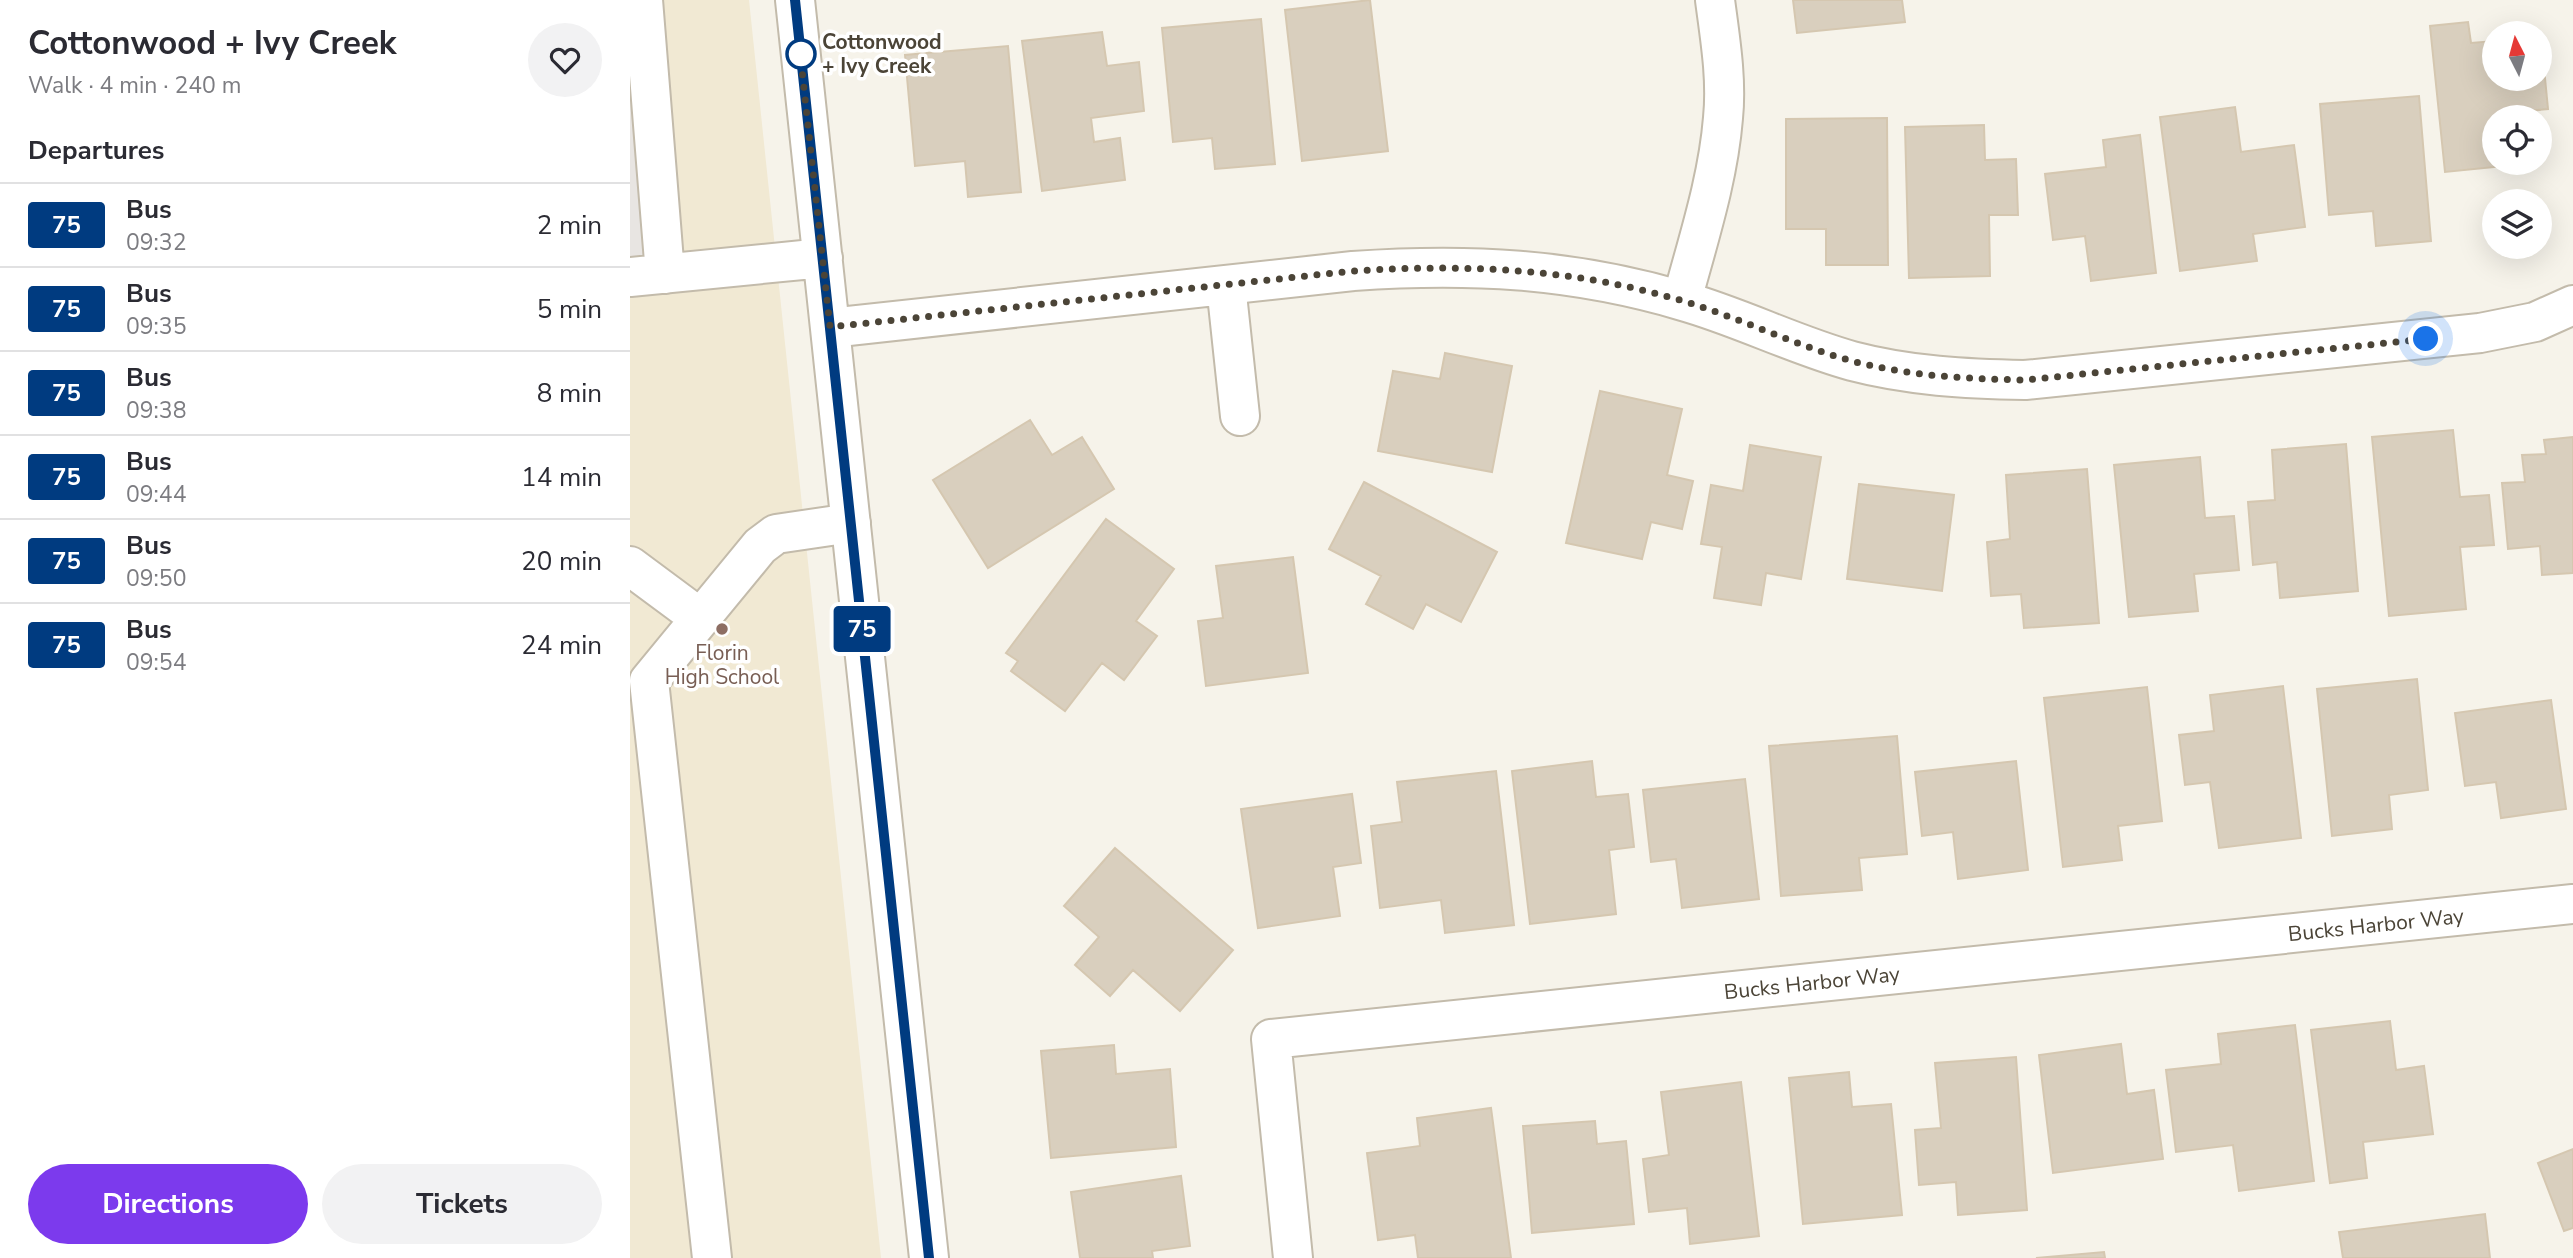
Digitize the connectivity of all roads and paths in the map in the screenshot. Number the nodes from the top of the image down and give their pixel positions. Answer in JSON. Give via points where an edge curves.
{"nodes":[{"id":1,"x":643,"y":0,"type":"edge"},
{"id":2,"x":795,"y":0,"type":"edge"},
{"id":3,"x":1715,"y":0,"type":"edge"},
{"id":4,"x":823,"y":258,"type":"junction"},
{"id":5,"x":648,"y":275,"type":"edge"},
{"id":6,"x":1226,"y":285,"type":"junction"},
{"id":7,"x":1682,"y":300,"type":"junction"},
{"id":8,"x":2573,"y":305,"type":"edge"},
{"id":9,"x":830,"y":327,"type":"junction"},
{"id":10,"x":1240,"y":416,"type":"dead end"},
{"id":11,"x":850,"y":523,"type":"junction"},
{"id":12,"x":630,"y":566,"type":"edge"},
{"id":13,"x":700,"y":618,"type":"junction"},
{"id":14,"x":2573,"y":904,"type":"edge"},
{"id":15,"x":712,"y":1258,"type":"edge"},
{"id":16,"x":929,"y":1258,"type":"edge"},
{"id":17,"x":1293,"y":1258,"type":"edge"}],
"edges":[{"from":1,"to":5,"type":"street"},
{"from":2,"to":4,"type":"street"},
{"from":3,"to":7,"type":"street","via":[[1724,115],[1717,174]]},
{"from":4,"to":5,"type":"street"},
{"from":4,"to":9,"type":"street"},
{"from":6,"to":7,"type":"street","via":[[1353,271],[1476,267],[1595,280]]},
{"from":6,"to":9,"type":"street"},
{"from":6,"to":10,"type":"street"},
{"from":7,"to":8,"type":"street","via":[[1852,361],[1908,373],[2025,380],[2480,333],[2535,322]]},
{"from":9,"to":11,"type":"street"},
{"from":11,"to":13,"type":"street","via":[[776,534],[760,546]]},
{"from":11,"to":16,"type":"street"},
{"from":12,"to":13,"type":"street"},
{"from":13,"to":15,"type":"street","via":[[649,681]]},
{"from":14,"to":17,"type":"street","name":"Bucks Harbor Way","via":[[1271,1039]]}]}
